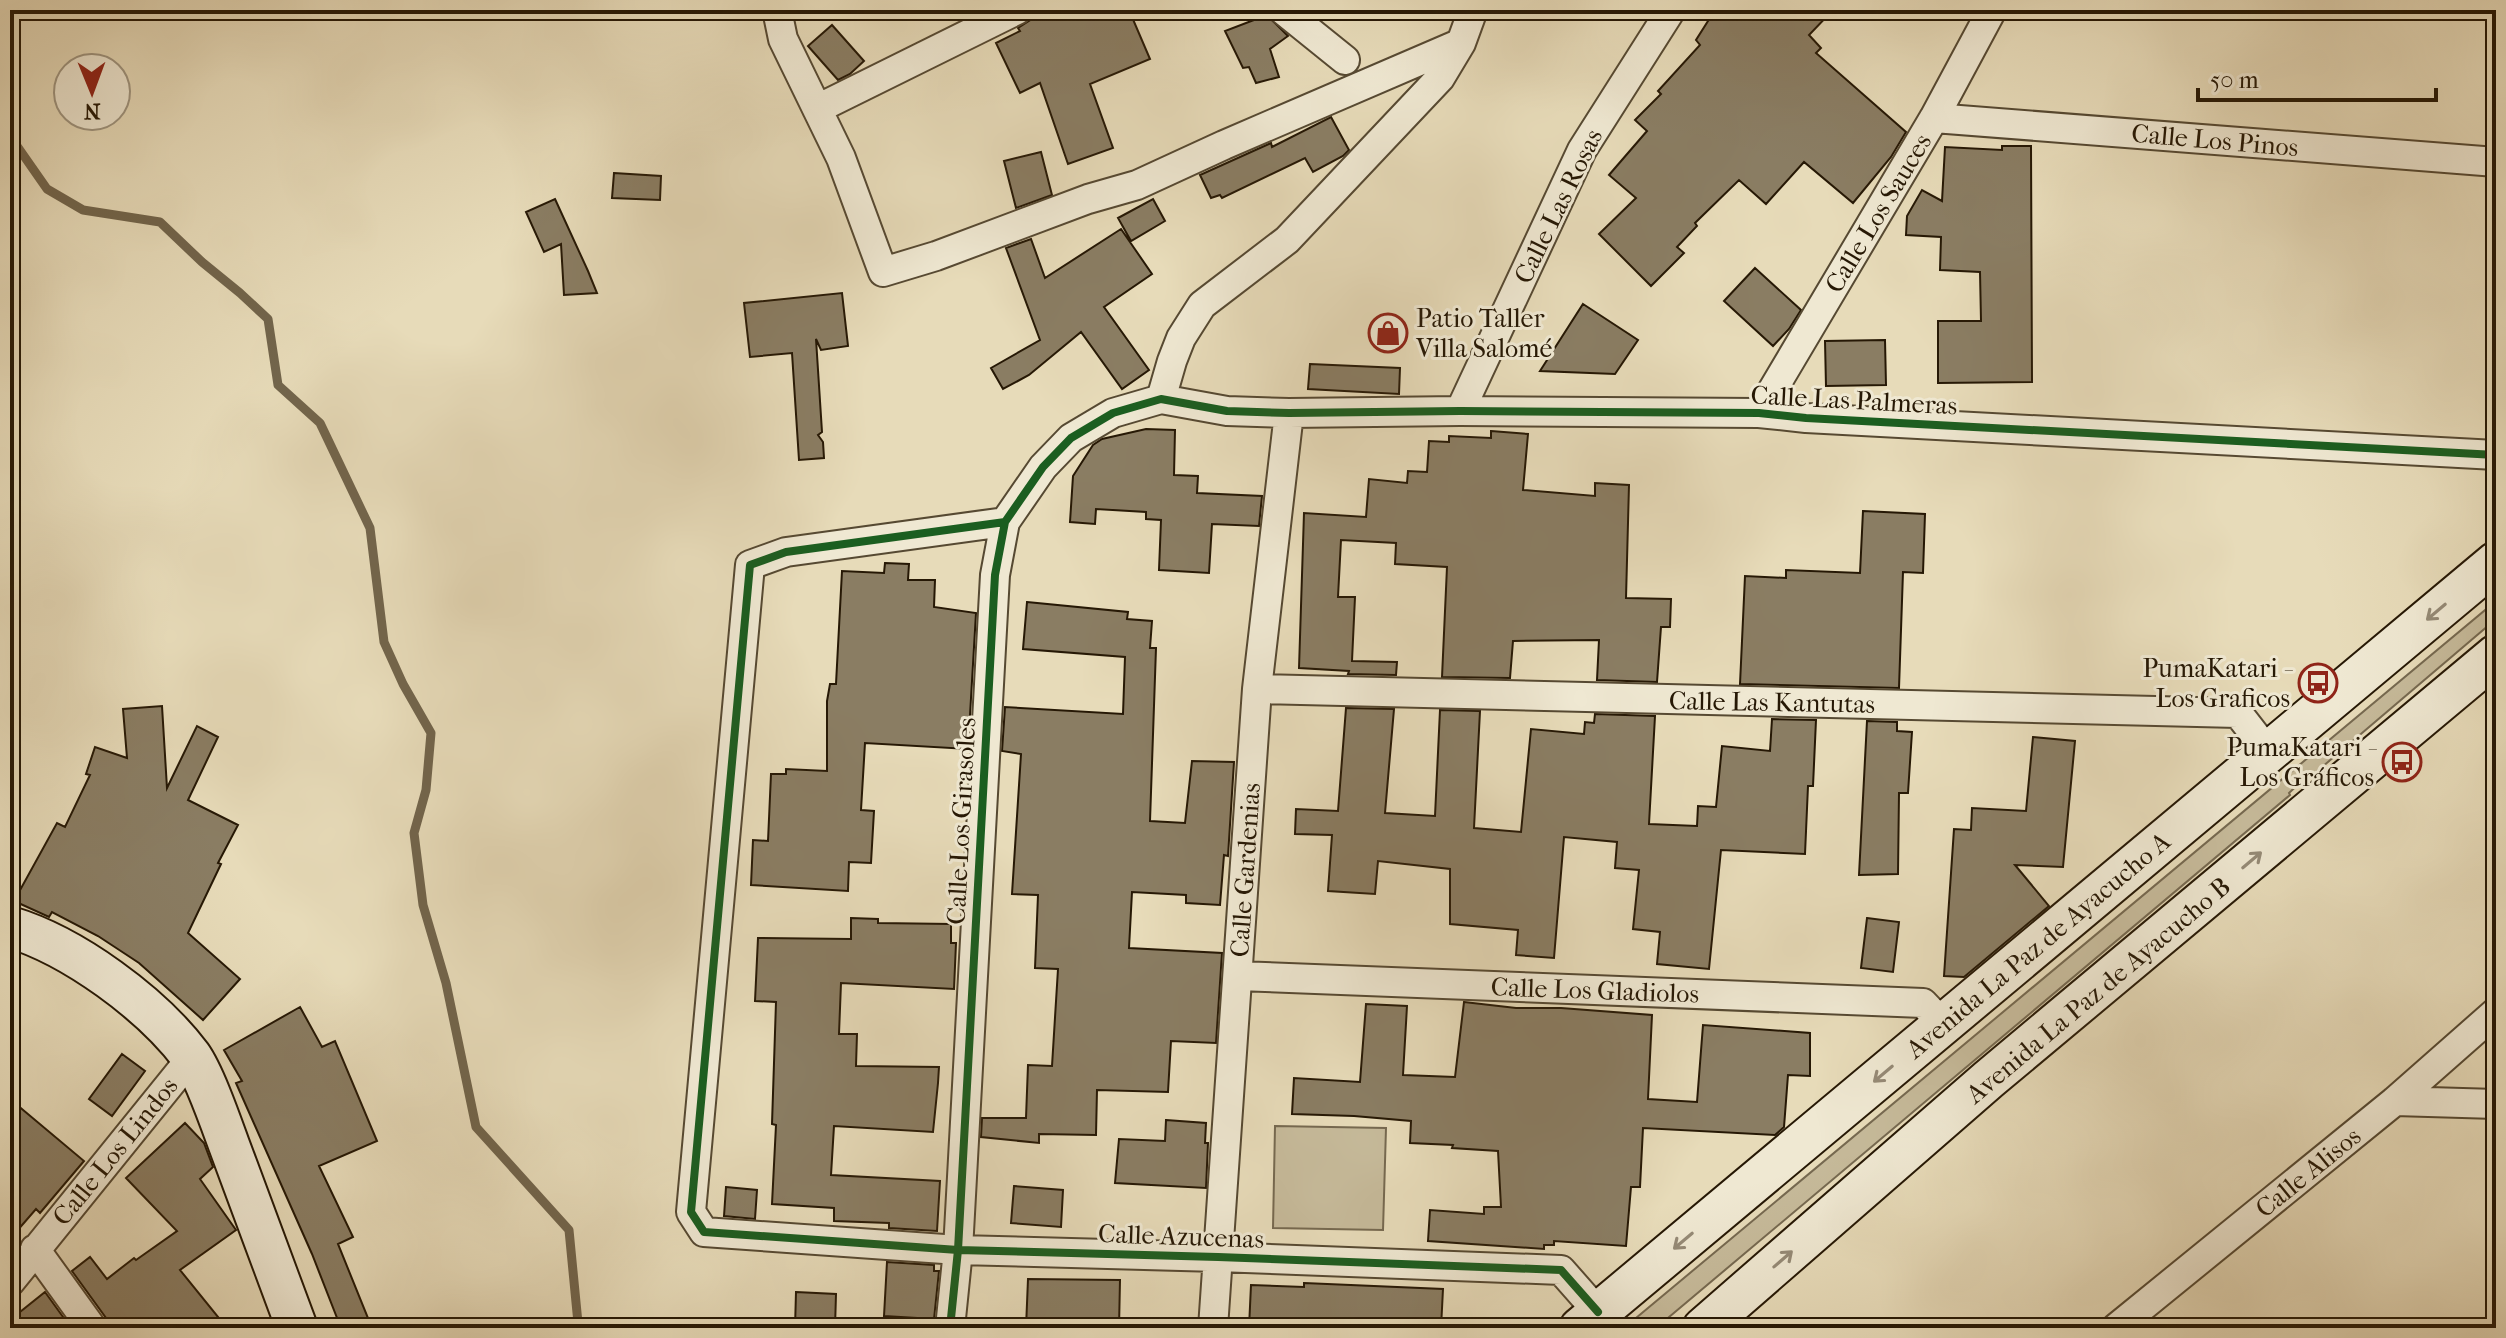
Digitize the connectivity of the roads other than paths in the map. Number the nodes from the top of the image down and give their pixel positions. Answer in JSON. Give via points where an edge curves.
{"nodes":[{"id":1,"x":777,"y":10,"type":"edge"},
{"id":2,"x":1017,"y":10,"type":"edge"},
{"id":3,"x":1283,"y":10,"type":"edge"},
{"id":4,"x":1473,"y":10,"type":"edge"},
{"id":5,"x":1671,"y":10,"type":"edge"},
{"id":6,"x":1992,"y":10,"type":"edge"},
{"id":7,"x":1461,"y":43,"type":"junction"},
{"id":8,"x":1345,"y":60,"type":"dead end"},
{"id":9,"x":817,"y":109,"type":"junction"},
{"id":10,"x":1934,"y":118,"type":"junction"},
{"id":11,"x":2496,"y":162,"type":"edge"},
{"id":12,"x":1161,"y":399,"type":"junction"},
{"id":13,"x":1460,"y":411,"type":"junction"},
{"id":14,"x":1289,"y":413,"type":"junction"},
{"id":15,"x":1759,"y":413,"type":"junction"},
{"id":16,"x":2496,"y":455,"type":"edge"},
{"id":17,"x":1005,"y":522,"type":"junction"},
{"id":18,"x":2496,"y":562,"type":"edge"},
{"id":19,"x":2490,"y":672,"type":"edge"},
{"id":20,"x":1257,"y":689,"type":"junction"},
{"id":21,"x":2269,"y":753,"type":"junction"},
{"id":22,"x":10,"y":927,"type":"edge"},
{"id":23,"x":1238,"y":976,"type":"junction"},
{"id":24,"x":2496,"y":1012,"type":"edge"},
{"id":25,"x":1943,"y":1024,"type":"junction"},
{"id":26,"x":192,"y":1057,"type":"junction"},
{"id":27,"x":2395,"y":1101,"type":"junction"},
{"id":28,"x":2496,"y":1104,"type":"edge"},
{"id":29,"x":35,"y":1249,"type":"junction"},
{"id":30,"x":958,"y":1250,"type":"junction"},
{"id":31,"x":1218,"y":1257,"type":"junction"},
{"id":32,"x":10,"y":1282,"type":"edge"},
{"id":33,"x":1589,"y":1320,"type":"edge"},
{"id":34,"x":92,"y":1328,"type":"edge"},
{"id":35,"x":297,"y":1328,"type":"edge"},
{"id":36,"x":950,"y":1328,"type":"edge"},
{"id":37,"x":1213,"y":1328,"type":"edge"},
{"id":38,"x":1703,"y":1328,"type":"edge"},
{"id":39,"x":2116,"y":1328,"type":"edge"}],
"edges":[{"from":1,"to":9,"type":"street","via":[[783,39]]},
{"from":2,"to":9,"type":"street"},
{"from":3,"to":8,"type":"street"},
{"from":4,"to":7,"type":"street"},
{"from":5,"to":13,"type":"street","name":"Calle Las Rosas","via":[[1582,150]]},
{"from":6,"to":10,"type":"street","name":"Calle Los Sauces"},
{"from":7,"to":9,"type":"street","via":[[1137,185],[883,272]]},
{"from":7,"to":12,"type":"street","via":[[1440,78],[1287,240],[1202,305],[1181,338]]},
{"from":10,"to":11,"type":"street","name":"Calle Los Pinos"},
{"from":10,"to":15,"type":"street","name":"Calle Los Sauces"},
{"from":12,"to":14,"type":"street","name":"Calle Las Palmeras","via":[[1227,411]]},
{"from":12,"to":17,"type":"street","name":"Calle Los Girasoles","via":[[1113,413],[1071,438],[1043,467]]},
{"from":13,"to":14,"type":"street","name":"Calle Las Palmeras"},
{"from":13,"to":15,"type":"street","name":"Calle Las Palmeras"},
{"from":14,"to":20,"type":"street","name":"Calle Gardenias"},
{"from":15,"to":16,"type":"street","name":"Calle Las Palmeras"},
{"from":17,"to":30,"type":"street","name":"Calle Los Girasoles","via":[[995,575]]},
{"from":17,"to":30,"type":"street","name":"Calle Azucenas","via":[[786,552],[750,565],[691,1212],[704,1232]]},
{"from":18,"to":21,"type":"main road","name":"Avenida La Paz de Ayacucho A","one_way":true},
{"from":38,"to":19,"type":"main road","name":"Avenida La Paz de Ayacucho B","one_way":true,"via":[[1989,1079]]},
{"from":20,"to":21,"type":"street","name":"Calle Las Kantutas","via":[[2238,713]]},
{"from":20,"to":23,"type":"street","name":"Calle Gardenias"},
{"from":21,"to":25,"type":"main road","name":"Avenida La Paz de Ayacucho A"},
{"from":22,"to":26,"type":"main road","via":[[36,935],[116,984]]},
{"from":23,"to":25,"type":"street","name":"Calle Los Gladiolos","via":[[1923,1003]]},
{"from":23,"to":31,"type":"street","name":"Calle Gardenias"},
{"from":24,"to":27,"type":"street","name":"Calle Alisos"},
{"from":25,"to":33,"type":"main road","name":"Avenida La Paz de Ayacucho A","one_way":true},
{"from":26,"to":29,"type":"street","name":"Calle Los Lindos"},
{"from":26,"to":35,"type":"main road"},
{"from":27,"to":28,"type":"street"},
{"from":27,"to":39,"type":"street","name":"Calle Alisos"},
{"from":29,"to":32,"type":"street","name":"Calle Los Lindos"},
{"from":29,"to":34,"type":"street"},
{"from":30,"to":31,"type":"street","name":"Calle Azucenas"},
{"from":30,"to":36,"type":"street","name":"Calle Los Girasoles"},
{"from":31,"to":33,"type":"street","name":"Calle Azucenas","via":[[1561,1270]]},
{"from":31,"to":37,"type":"street","name":"Calle Gardenias"}]}
